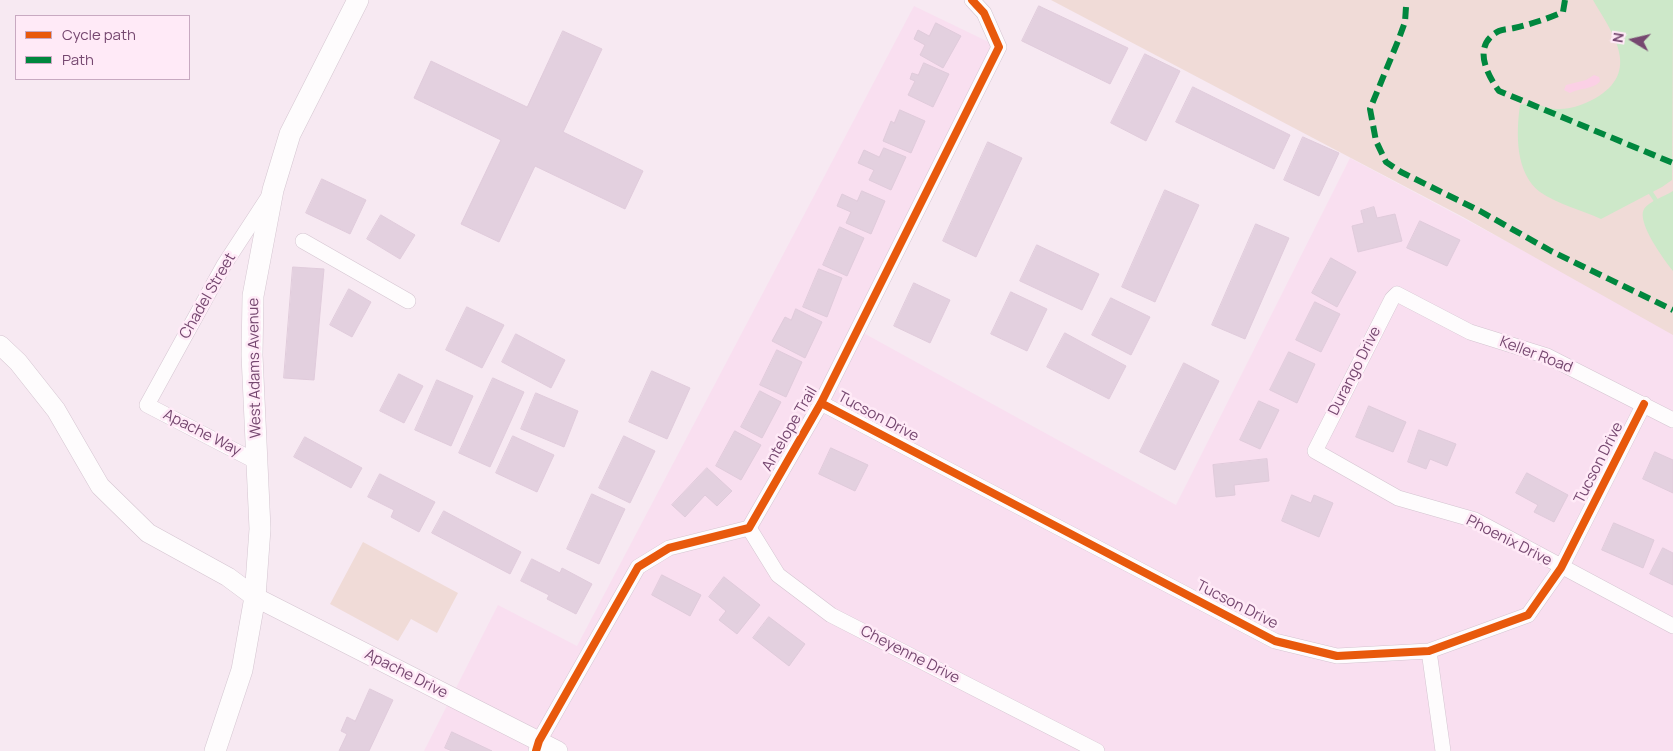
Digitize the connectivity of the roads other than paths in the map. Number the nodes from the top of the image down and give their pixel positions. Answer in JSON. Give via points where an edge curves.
{"nodes":[{"id":1,"x":358,"y":0,"type":"edge"},
{"id":2,"x":972,"y":0,"type":"edge"},
{"id":3,"x":273,"y":190,"type":"junction"},
{"id":4,"x":303,"y":240,"type":"dead end"},
{"id":5,"x":1397,"y":294,"type":"joint"},
{"id":6,"x":408,"y":301,"type":"dead end"},
{"id":7,"x":0,"y":345,"type":"edge"},
{"id":8,"x":822,"y":403,"type":"junction"},
{"id":9,"x":1644,"y":404,"type":"junction"},
{"id":10,"x":147,"y":405,"type":"joint"},
{"id":11,"x":1673,"y":420,"type":"edge"},
{"id":12,"x":1315,"y":451,"type":"joint"},
{"id":13,"x":257,"y":462,"type":"junction"},
{"id":14,"x":749,"y":528,"type":"junction"},
{"id":15,"x":1561,"y":568,"type":"junction"},
{"id":16,"x":255,"y":597,"type":"junction"},
{"id":17,"x":1673,"y":626,"type":"edge"},
{"id":18,"x":1429,"y":651,"type":"junction"},
{"id":19,"x":538,"y":746,"type":"edge"},
{"id":20,"x":215,"y":751,"type":"edge"},
{"id":21,"x":558,"y":751,"type":"edge"},
{"id":22,"x":1097,"y":751,"type":"edge"},
{"id":23,"x":1443,"y":751,"type":"edge"}],
"edges":[{"from":1,"to":3,"type":"main road","name":"West Adams Avenue","via":[[290,134]]},
{"from":2,"to":8,"type":"street","name":"Antelope Trail","via":[[984,13],[999,47]]},
{"from":3,"to":10,"type":"street","name":"Chadel Street","via":[[224,264]]},
{"from":3,"to":13,"type":"main road","name":"West Adams Avenue","via":[[253,296]]},
{"from":4,"to":6,"type":"street"},
{"from":5,"to":9,"type":"street","name":"Keller Road","via":[[1470,332],[1547,356]]},
{"from":5,"to":12,"type":"street","name":"Durango Drive"},
{"from":7,"to":16,"type":"street","name":"Apache Drive","via":[[18,362],[56,410],[100,486],[148,532],[228,577]]},
{"from":8,"to":14,"type":"street","name":"Antelope Trail"},
{"from":8,"to":18,"type":"street","name":"Tucson Drive","via":[[1275,640],[1337,656]]},
{"from":9,"to":11,"type":"street","name":"Keller Road"},
{"from":9,"to":15,"type":"street","name":"Tucson Drive"},
{"from":10,"to":13,"type":"street","name":"Apache Way"},
{"from":12,"to":15,"type":"street","name":"Phoenix Drive","via":[[1398,498],[1475,520]]},
{"from":13,"to":16,"type":"main road","name":"West Adams Avenue","via":[[260,529]]},
{"from":14,"to":19,"type":"street","via":[[669,548],[638,567]]},
{"from":14,"to":22,"type":"street","name":"Cheyenne Drive","via":[[778,575],[831,615]]},
{"from":15,"to":17,"type":"street","name":"Phoenix Drive"},
{"from":15,"to":18,"type":"street","name":"Tucson Drive","via":[[1528,615]]},
{"from":16,"to":19,"type":"street","name":"Apache Drive"},
{"from":16,"to":20,"type":"main road","name":"West Adams Avenue","via":[[242,670]]},
{"from":18,"to":23,"type":"street"},
{"from":19,"to":21,"type":"street","name":"Apache Drive"}]}
